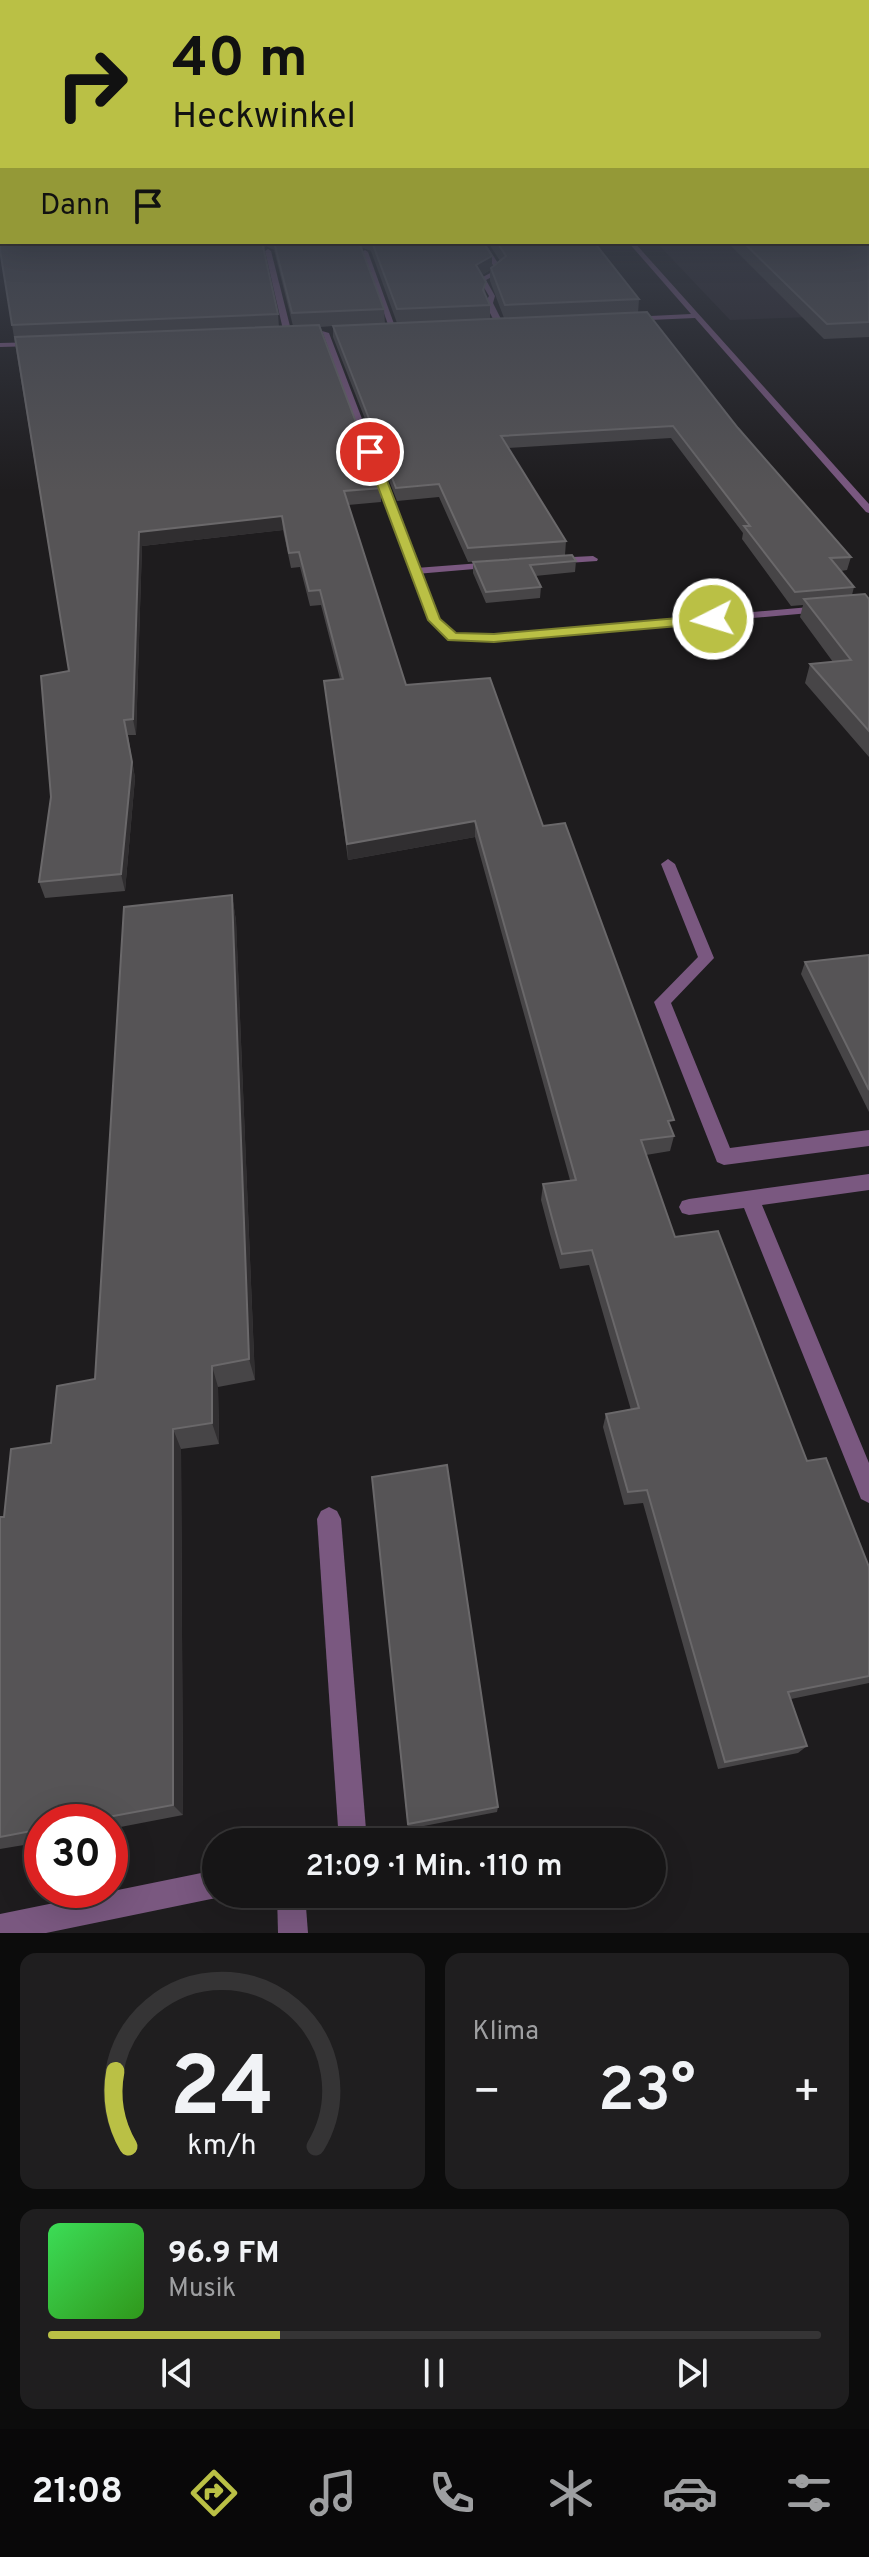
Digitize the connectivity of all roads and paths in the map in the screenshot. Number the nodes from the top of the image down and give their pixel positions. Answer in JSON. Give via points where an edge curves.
{"nodes":[{"id":1,"x":282,"y":310,"type":"edge"},
{"id":2,"x":387,"y":310,"type":"edge"},
{"id":3,"x":493,"y":310,"type":"edge"},
{"id":4,"x":692,"y":310,"type":"edge"},
{"id":5,"x":697,"y":316,"type":"junction"},
{"id":6,"x":621,"y":320,"type":"edge"},
{"id":7,"x":515,"y":324,"type":"edge"},
{"id":8,"x":500,"y":325,"type":"junction"},
{"id":9,"x":484,"y":326,"type":"edge"},
{"id":10,"x":409,"y":329,"type":"edge"},
{"id":11,"x":380,"y":330,"type":"edge"},
{"id":12,"x":394,"y":330,"type":"junction"},
{"id":13,"x":339,"y":332,"type":"edge"},
{"id":14,"x":288,"y":334,"type":"junction"},
{"id":15,"x":300,"y":334,"type":"edge"},
{"id":16,"x":273,"y":335,"type":"edge"},
{"id":17,"x":45,"y":344,"type":"edge"},
{"id":18,"x":0,"y":345,"type":"edge"},
{"id":19,"x":869,"y":510,"type":"edge"},
{"id":20,"x":593,"y":559,"type":"dead end"},
{"id":21,"x":534,"y":563,"type":"edge"},
{"id":22,"x":504,"y":565,"type":"edge"},
{"id":23,"x":416,"y":571,"type":"junction"},
{"id":24,"x":838,"y":608,"type":"edge"},
{"id":25,"x":668,"y":864,"type":"dead end"},
{"id":26,"x":869,"y":1138,"type":"edge"},
{"id":27,"x":869,"y":1182,"type":"edge"},
{"id":28,"x":750,"y":1199,"type":"junction"},
{"id":29,"x":689,"y":1207,"type":"dead end"},
{"id":30,"x":869,"y":1491,"type":"edge"},
{"id":31,"x":329,"y":1519,"type":"dead end"},
{"id":32,"x":352,"y":1828,"type":"edge"},
{"id":33,"x":202,"y":1887,"type":"edge"},
{"id":34,"x":292,"y":1908,"type":"edge"},
{"id":35,"x":0,"y":1928,"type":"edge"},
{"id":36,"x":293,"y":1933,"type":"edge"}],
"edges":[{"from":1,"to":14,"type":"street"},
{"from":2,"to":12,"type":"street"},
{"from":3,"to":8,"type":"street"},
{"from":4,"to":5,"type":"street"},
{"from":5,"to":6,"type":"street"},
{"from":5,"to":19,"type":"street"},
{"from":7,"to":8,"type":"street"},
{"from":8,"to":9,"type":"street"},
{"from":10,"to":12,"type":"street"},
{"from":11,"to":12,"type":"street"},
{"from":13,"to":23,"type":"street","via":[[319,333]]},
{"from":14,"to":15,"type":"street"},
{"from":14,"to":16,"type":"street"},
{"from":17,"to":18,"type":"street"},
{"from":20,"to":21,"type":"street"},
{"from":22,"to":23,"type":"street"},
{"from":23,"to":24,"type":"street","via":[[434,620],[452,637],[494,638]]},
{"from":25,"to":26,"type":"street","via":[[706,958],[662,1002],[724,1157]]},
{"from":27,"to":28,"type":"street"},
{"from":28,"to":29,"type":"street"},
{"from":28,"to":30,"type":"street"},
{"from":31,"to":32,"type":"street"},
{"from":33,"to":35,"type":"street"},
{"from":34,"to":36,"type":"street"}]}
